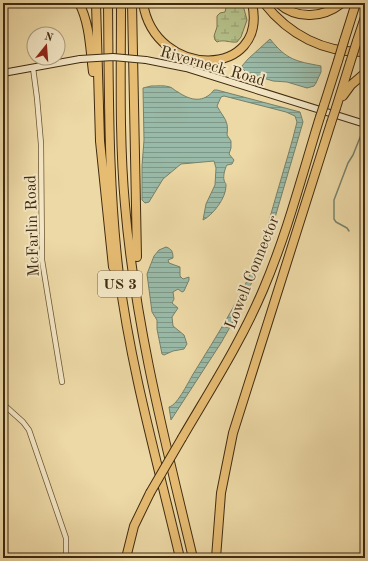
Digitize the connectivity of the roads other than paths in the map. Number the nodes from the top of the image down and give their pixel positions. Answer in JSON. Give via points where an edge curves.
{"nodes":[{"id":1,"x":80,"y":3,"type":"edge"},
{"id":2,"x":96,"y":3,"type":"edge"},
{"id":3,"x":108,"y":3,"type":"edge"},
{"id":4,"x":121,"y":3,"type":"edge"},
{"id":5,"x":132,"y":3,"type":"edge"},
{"id":6,"x":142,"y":3,"type":"edge"},
{"id":7,"x":252,"y":3,"type":"edge"},
{"id":8,"x":264,"y":3,"type":"edge"},
{"id":9,"x":278,"y":3,"type":"edge"},
{"id":10,"x":342,"y":3,"type":"edge"},
{"id":11,"x":356,"y":3,"type":"edge"},
{"id":12,"x":365,"y":17,"type":"edge"},
{"id":13,"x":365,"y":52,"type":"edge"},
{"id":14,"x":33,"y":68,"type":"junction"},
{"id":15,"x":3,"y":73,"type":"edge"},
{"id":16,"x":365,"y":73,"type":"edge"},
{"id":17,"x":336,"y":108,"type":"junction"},
{"id":18,"x":365,"y":124,"type":"edge"},
{"id":19,"x":100,"y":141,"type":"junction"},
{"id":20,"x":137,"y":298,"type":"junction"},
{"id":21,"x":129,"y":335,"type":"junction"},
{"id":22,"x":62,"y":382,"type":"dead end"},
{"id":23,"x":3,"y":404,"type":"edge"},
{"id":24,"x":66,"y":558,"type":"edge"},
{"id":25,"x":126,"y":558,"type":"edge"},
{"id":26,"x":180,"y":558,"type":"edge"},
{"id":27,"x":193,"y":558,"type":"edge"},
{"id":28,"x":216,"y":558,"type":"edge"}],
"edges":[{"from":1,"to":19,"type":"highway","via":[[88,33]]},
{"from":2,"to":19,"type":"highway"},
{"from":3,"to":21,"type":"highway","number":"US 3","via":[[111,190],[119,274]]},
{"from":4,"to":20,"type":"highway","number":"US 3","via":[[124,192]]},
{"from":5,"to":20,"type":"highway"},
{"from":6,"to":7,"type":"highway","via":[[151,29],[163,44],[186,56],[208,61],[228,57],[246,42],[254,23]]},
{"from":8,"to":13,"type":"highway","via":[[282,23],[309,41],[340,50]]},
{"from":9,"to":10,"type":"highway","via":[[291,12],[311,15],[325,13]]},
{"from":11,"to":25,"type":"highway","name":"Lowell Connector","bridge":true,"via":[[264,288],[239,339],[150,493],[134,526]]},
{"from":12,"to":17,"type":"highway","bridge":true},
{"from":14,"to":15,"type":"main road","name":"Riverneck Road"},
{"from":14,"to":18,"type":"main road","name":"Riverneck Road","bridge":true,"via":[[80,59],[114,57],[166,63]]},
{"from":14,"to":22,"type":"street","name":"McFarlin Road","via":[[41,144],[42,260]]},
{"from":16,"to":17,"type":"highway","via":[[348,88]]},
{"from":17,"to":28,"type":"highway","bridge":true,"via":[[234,433],[221,493]]},
{"from":19,"to":21,"type":"highway","via":[[111,252]]},
{"from":20,"to":27,"type":"highway","number":"US 3","via":[[151,379]]},
{"from":21,"to":26,"type":"highway","number":"US 3"},
{"from":23,"to":24,"type":"street","via":[[29,430],[66,538]]}]}
